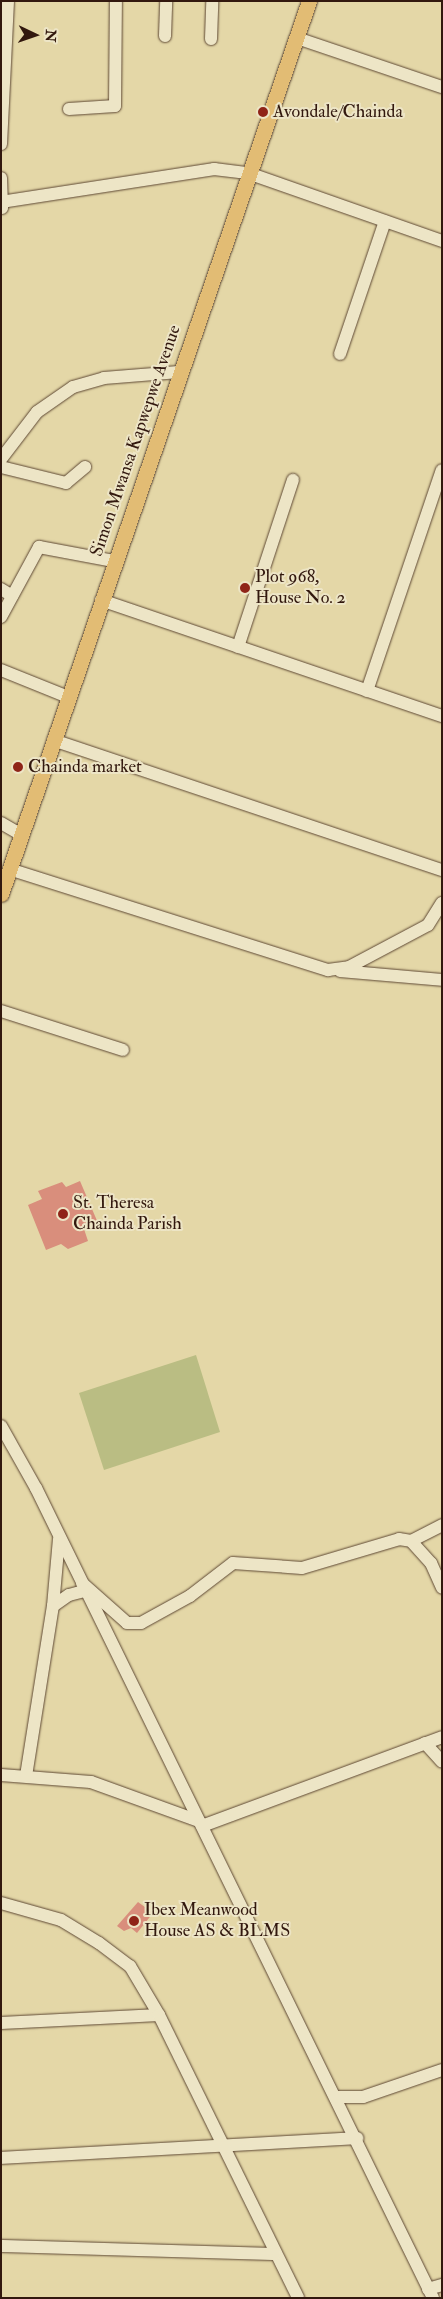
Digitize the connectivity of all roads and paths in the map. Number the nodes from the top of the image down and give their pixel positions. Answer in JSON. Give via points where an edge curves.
{"nodes":[{"id":1,"x":8,"y":1,"type":"edge"},
{"id":2,"x":116,"y":1,"type":"edge"},
{"id":3,"x":166,"y":1,"type":"edge"},
{"id":4,"x":212,"y":1,"type":"edge"},
{"id":5,"x":309,"y":1,"type":"edge"},
{"id":6,"x":165,"y":36,"type":"dead end"},
{"id":7,"x":297,"y":38,"type":"junction"},
{"id":8,"x":211,"y":40,"type":"dead end"},
{"id":9,"x":442,"y":86,"type":"edge"},
{"id":10,"x":69,"y":109,"type":"dead end"},
{"id":11,"x":1,"y":144,"type":"edge"},
{"id":12,"x":248,"y":173,"type":"junction"},
{"id":13,"x":1,"y":178,"type":"edge"},
{"id":14,"x":2,"y":205,"type":"edge"},
{"id":15,"x":385,"y":221,"type":"junction"},
{"id":16,"x":442,"y":241,"type":"edge"},
{"id":17,"x":340,"y":354,"type":"dead end"},
{"id":18,"x":179,"y":372,"type":"junction"},
{"id":19,"x":1,"y":459,"type":"edge"},
{"id":20,"x":1,"y":467,"type":"edge"},
{"id":21,"x":84,"y":467,"type":"dead end"},
{"id":22,"x":442,"y":470,"type":"edge"},
{"id":23,"x":293,"y":480,"type":"dead end"},
{"id":24,"x":114,"y":561,"type":"junction"},
{"id":25,"x":7,"y":593,"type":"edge"},
{"id":26,"x":101,"y":600,"type":"junction"},
{"id":27,"x":1,"y":617,"type":"edge"},
{"id":28,"x":238,"y":647,"type":"junction"},
{"id":29,"x":1,"y":670,"type":"edge"},
{"id":30,"x":367,"y":691,"type":"junction"},
{"id":31,"x":68,"y":697,"type":"junction"},
{"id":32,"x":442,"y":716,"type":"edge"},
{"id":33,"x":53,"y":740,"type":"junction"},
{"id":34,"x":1,"y":823,"type":"edge"},
{"id":35,"x":20,"y":834,"type":"junction"},
{"id":36,"x":9,"y":869,"type":"junction"},
{"id":37,"x":442,"y":870,"type":"edge"},
{"id":38,"x":1,"y":894,"type":"edge"},
{"id":39,"x":442,"y":904,"type":"edge"},
{"id":40,"x":328,"y":970,"type":"junction"},
{"id":41,"x":442,"y":980,"type":"edge"},
{"id":42,"x":1,"y":1011,"type":"edge"},
{"id":43,"x":123,"y":1050,"type":"dead end"},
{"id":44,"x":1,"y":1426,"type":"edge"},
{"id":45,"x":15,"y":1449,"type":"junction"},
{"id":46,"x":1,"y":1450,"type":"edge"},
{"id":47,"x":442,"y":1526,"type":"edge"},
{"id":48,"x":59,"y":1539,"type":"junction"},
{"id":49,"x":411,"y":1540,"type":"junction"},
{"id":50,"x":78,"y":1579,"type":"junction"},
{"id":51,"x":442,"y":1588,"type":"edge"},
{"id":52,"x":84,"y":1591,"type":"junction"},
{"id":53,"x":53,"y":1606,"type":"junction"},
{"id":54,"x":442,"y":1737,"type":"edge"},
{"id":55,"x":425,"y":1744,"type":"junction"},
{"id":56,"x":442,"y":1762,"type":"edge"},
{"id":57,"x":1,"y":1775,"type":"edge"},
{"id":58,"x":26,"y":1776,"type":"junction"},
{"id":59,"x":200,"y":1824,"type":"junction"},
{"id":60,"x":1,"y":1902,"type":"edge"},
{"id":61,"x":159,"y":2015,"type":"junction"},
{"id":62,"x":1,"y":2023,"type":"edge"},
{"id":63,"x":442,"y":2070,"type":"edge"},
{"id":64,"x":336,"y":2097,"type":"junction"},
{"id":65,"x":357,"y":2138,"type":"junction"},
{"id":66,"x":222,"y":2143,"type":"junction"},
{"id":67,"x":1,"y":2158,"type":"edge"},
{"id":68,"x":1,"y":2246,"type":"edge"},
{"id":69,"x":275,"y":2254,"type":"junction"},
{"id":70,"x":442,"y":2285,"type":"edge"},
{"id":71,"x":430,"y":2294,"type":"edge"},
{"id":72,"x":298,"y":2298,"type":"edge"}],
"edges":[{"from":1,"to":11,"type":"street"},
{"from":2,"to":10,"type":"street","via":[[115,106]]},
{"from":3,"to":6,"type":"street"},
{"from":4,"to":8,"type":"street"},
{"from":5,"to":7,"type":"main road","name":"Simon Mwansa Kapwepwe Avenue"},
{"from":7,"to":9,"type":"street"},
{"from":7,"to":12,"type":"main road","name":"Simon Mwansa Kapwepwe Avenue"},
{"from":12,"to":14,"type":"street","via":[[199,169]]},
{"from":12,"to":15,"type":"street"},
{"from":12,"to":18,"type":"main road","name":"Simon Mwansa Kapwepwe Avenue"},
{"from":13,"to":14,"type":"street"},
{"from":15,"to":16,"type":"street"},
{"from":15,"to":17,"type":"street"},
{"from":18,"to":19,"type":"street","via":[[104,378],[73,387],[37,412]]},
{"from":18,"to":24,"type":"main road","name":"Simon Mwansa Kapwepwe Avenue"},
{"from":20,"to":21,"type":"street","via":[[66,483]]},
{"from":22,"to":30,"type":"street"},
{"from":23,"to":28,"type":"street"},
{"from":24,"to":25,"type":"street","via":[[42,546]]},
{"from":24,"to":26,"type":"main road","name":"Simon Mwansa Kapwepwe Avenue"},
{"from":25,"to":27,"type":"street"},
{"from":26,"to":28,"type":"street"},
{"from":26,"to":31,"type":"main road","name":"Simon Mwansa Kapwepwe Avenue"},
{"from":28,"to":30,"type":"street"},
{"from":29,"to":31,"type":"street"},
{"from":30,"to":32,"type":"street"},
{"from":31,"to":33,"type":"main road","name":"Simon Mwansa Kapwepwe Avenue"},
{"from":33,"to":35,"type":"main road","name":"Simon Mwansa Kapwepwe Avenue"},
{"from":33,"to":37,"type":"street"},
{"from":34,"to":35,"type":"street"},
{"from":35,"to":36,"type":"main road","name":"Simon Mwansa Kapwepwe Avenue"},
{"from":36,"to":38,"type":"main road","name":"Simon Mwansa Kapwepwe Avenue"},
{"from":36,"to":40,"type":"street"},
{"from":39,"to":40,"type":"street","via":[[428,925],[349,967]]},
{"from":40,"to":41,"type":"street"},
{"from":42,"to":43,"type":"street"},
{"from":44,"to":45,"type":"street"},
{"from":45,"to":46,"type":"street"},
{"from":45,"to":48,"type":"street"},
{"from":47,"to":49,"type":"street"},
{"from":48,"to":50,"type":"street"},
{"from":48,"to":53,"type":"street"},
{"from":49,"to":50,"type":"street","via":[[400,1539],[302,1568],[233,1563],[190,1596],[142,1623],[127,1623]]},
{"from":49,"to":51,"type":"street","via":[[431,1563]]},
{"from":50,"to":52,"type":"street"},
{"from":52,"to":53,"type":"street","via":[[69,1595]]},
{"from":52,"to":59,"type":"street"},
{"from":53,"to":58,"type":"street"},
{"from":54,"to":55,"type":"street"},
{"from":55,"to":56,"type":"street"},
{"from":55,"to":59,"type":"street"},
{"from":57,"to":58,"type":"street"},
{"from":58,"to":59,"type":"street","via":[[92,1782]]},
{"from":59,"to":64,"type":"street"},
{"from":60,"to":61,"type":"street","via":[[61,1920],[99,1943],[130,1966]]},
{"from":61,"to":62,"type":"street"},
{"from":61,"to":66,"type":"street"},
{"from":63,"to":64,"type":"street","via":[[362,2097]]},
{"from":64,"to":65,"type":"street"},
{"from":65,"to":66,"type":"street"},
{"from":65,"to":71,"type":"street"},
{"from":66,"to":67,"type":"street"},
{"from":66,"to":69,"type":"street"},
{"from":68,"to":69,"type":"street"},
{"from":69,"to":72,"type":"street"},
{"from":70,"to":71,"type":"street"}]}
